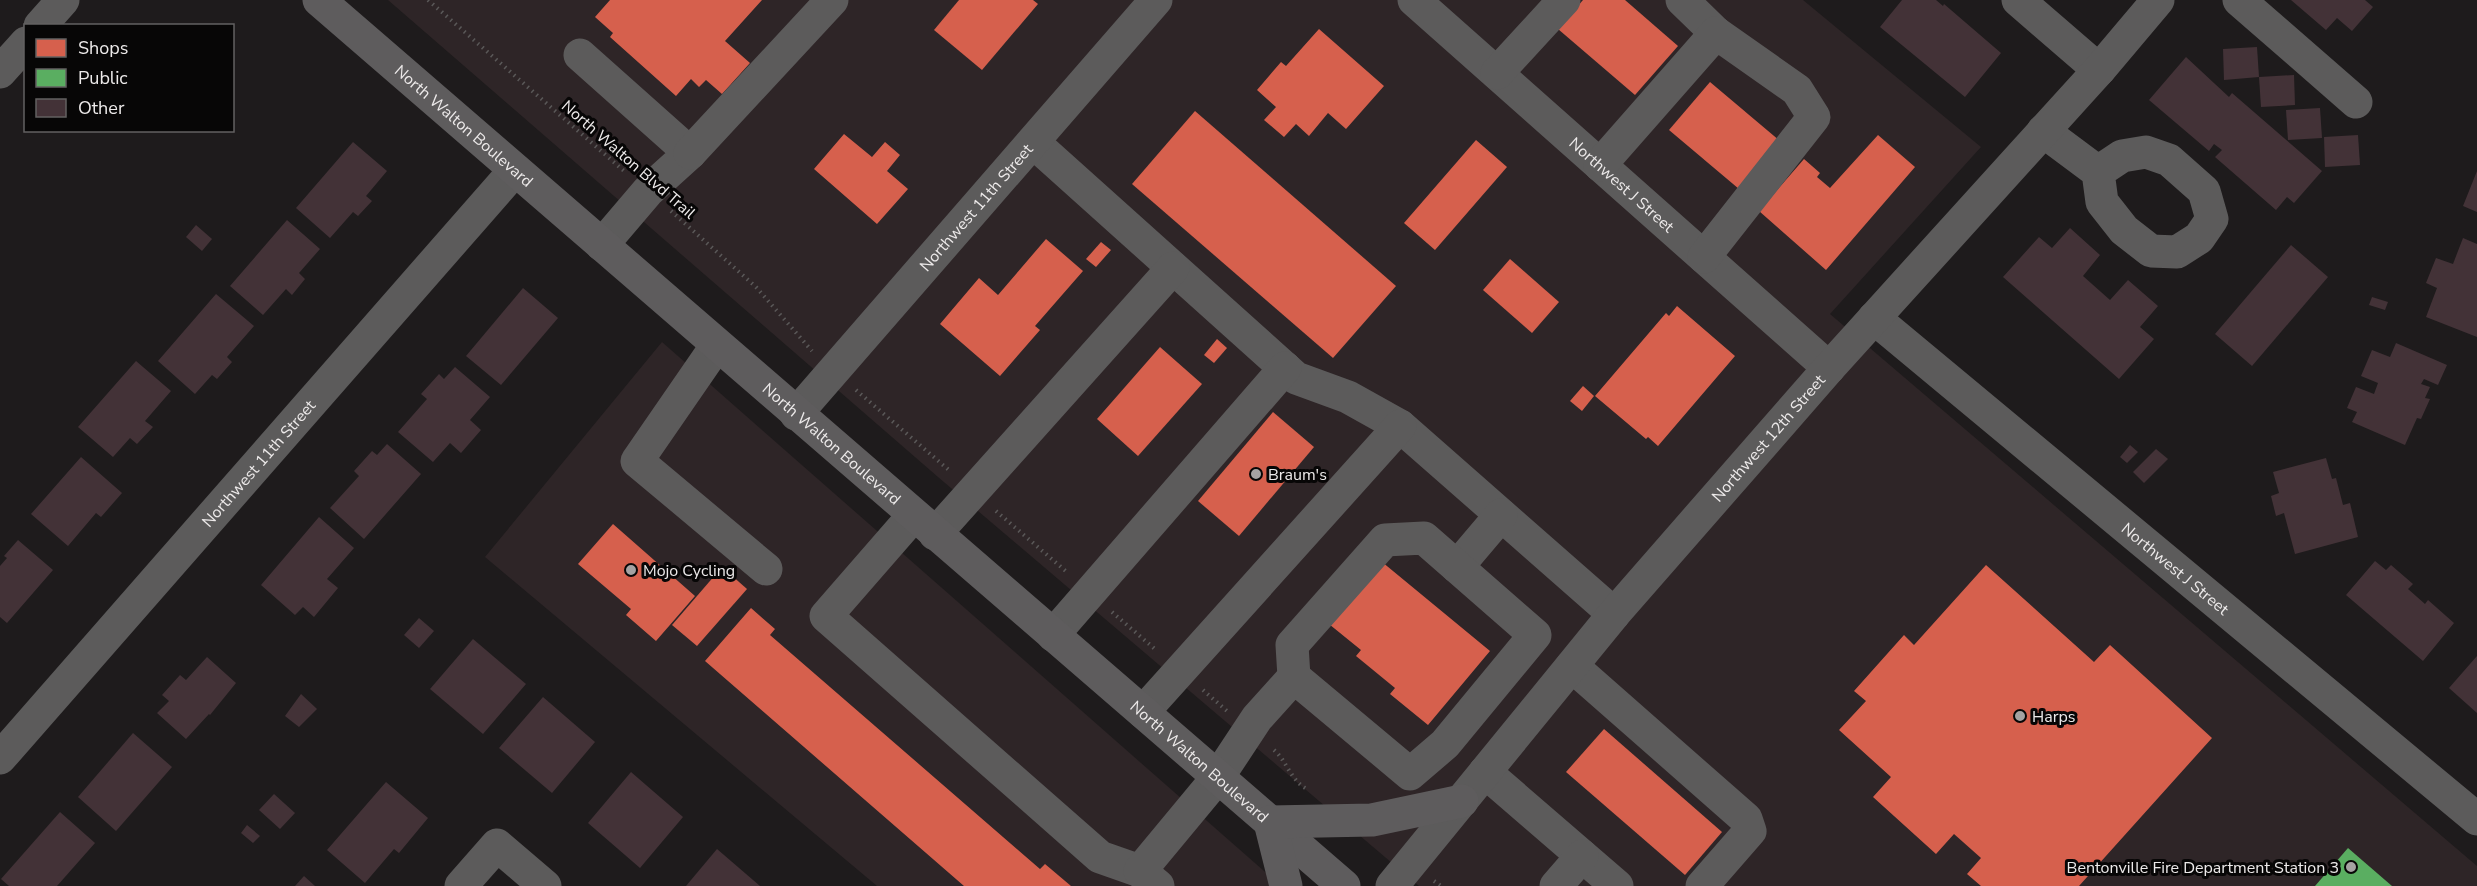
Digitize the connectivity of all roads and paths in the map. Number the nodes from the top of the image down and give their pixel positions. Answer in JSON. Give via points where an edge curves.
{"nodes":[{"id":1,"x":63,"y":0,"type":"edge"},
{"id":2,"x":319,"y":0,"type":"edge"},
{"id":3,"x":428,"y":0,"type":"edge"},
{"id":4,"x":832,"y":0,"type":"edge"},
{"id":5,"x":1156,"y":0,"type":"edge"},
{"id":6,"x":1414,"y":0,"type":"edge"},
{"id":7,"x":1564,"y":0,"type":"edge"},
{"id":8,"x":1682,"y":0,"type":"edge"},
{"id":9,"x":2018,"y":0,"type":"edge"},
{"id":10,"x":2158,"y":0,"type":"edge"},
{"id":11,"x":2239,"y":0,"type":"edge"},
{"id":12,"x":42,"y":24,"type":"edge"},
{"id":13,"x":1716,"y":33,"type":"junction"},
{"id":14,"x":24,"y":45,"type":"edge"},
{"id":15,"x":580,"y":55,"type":"dead end"},
{"id":16,"x":2099,"y":70,"type":"junction"},
{"id":17,"x":0,"y":72,"type":"edge"},
{"id":18,"x":1497,"y":73,"type":"junction"},
{"id":19,"x":2355,"y":102,"type":"dead end"},
{"id":20,"x":2043,"y":131,"type":"junction"},
{"id":21,"x":1033,"y":142,"type":"junction"},
{"id":22,"x":690,"y":153,"type":"junction"},
{"id":23,"x":1600,"y":165,"type":"junction"},
{"id":24,"x":515,"y":170,"type":"junction"},
{"id":25,"x":2098,"y":172,"type":"dead end"},
{"id":26,"x":648,"y":191,"type":"junction"},
{"id":27,"x":602,"y":245,"type":"junction"},
{"id":28,"x":1704,"y":257,"type":"junction"},
{"id":29,"x":1173,"y":268,"type":"junction"},
{"id":30,"x":1874,"y":318,"type":"junction"},
{"id":31,"x":805,"y":344,"type":"dead end"},
{"id":32,"x":717,"y":345,"type":"junction"},
{"id":33,"x":1286,"y":368,"type":"junction"},
{"id":34,"x":1829,"y":368,"type":"junction"},
{"id":35,"x":796,"y":414,"type":"junction"},
{"id":36,"x":1400,"y":426,"type":"junction"},
{"id":37,"x":1501,"y":515,"type":"junction"},
{"id":38,"x":925,"y":524,"type":"junction"},
{"id":39,"x":1457,"y":567,"type":"junction"},
{"id":40,"x":766,"y":569,"type":"dead end"},
{"id":41,"x":1614,"y":614,"type":"junction"},
{"id":42,"x":1053,"y":635,"type":"junction"},
{"id":43,"x":1572,"y":666,"type":"junction"},
{"id":44,"x":1294,"y":677,"type":"junction"},
{"id":45,"x":1143,"y":712,"type":"junction"},
{"id":46,"x":0,"y":758,"type":"edge"},
{"id":47,"x":1485,"y":772,"type":"junction"},
{"id":48,"x":1218,"y":777,"type":"junction"},
{"id":49,"x":1462,"y":801,"type":"junction"},
{"id":50,"x":2477,"y":819,"type":"edge"},
{"id":51,"x":1270,"y":822,"type":"junction"},
{"id":52,"x":1582,"y":856,"type":"junction"},
{"id":53,"x":1149,"y":879,"type":"edge"},
{"id":54,"x":461,"y":886,"type":"edge"},
{"id":55,"x":545,"y":886,"type":"edge"},
{"id":56,"x":1286,"y":886,"type":"edge"},
{"id":57,"x":1344,"y":886,"type":"edge"},
{"id":58,"x":1392,"y":886,"type":"edge"},
{"id":59,"x":1556,"y":886,"type":"edge"},
{"id":60,"x":1617,"y":886,"type":"edge"},
{"id":61,"x":1702,"y":886,"type":"edge"}],
"edges":[{"from":1,"to":12,"type":"street"},
{"from":2,"to":24,"type":"main road","name":"North Walton Boulevard"},
{"from":3,"to":26,"type":"path","name":"North Walton Blvd Trail"},
{"from":4,"to":22,"type":"street"},
{"from":5,"to":21,"type":"street","name":"Northwest 11th Street"},
{"from":6,"to":18,"type":"street","name":"Northwest J Street"},
{"from":7,"to":18,"type":"street"},
{"from":8,"to":13,"type":"street"},
{"from":9,"to":16,"type":"street"},
{"from":10,"to":16,"type":"street","name":"Northwest 12th Street"},
{"from":11,"to":19,"type":"street"},
{"from":13,"to":23,"type":"street"},
{"from":13,"to":28,"type":"street","via":[[1797,90],[1814,117]]},
{"from":14,"to":17,"type":"street"},
{"from":15,"to":22,"type":"street"},
{"from":16,"to":20,"type":"street","name":"Northwest 12th Street"},
{"from":18,"to":23,"type":"street","name":"Northwest J Street"},
{"from":20,"to":25,"type":"street"},
{"from":20,"to":30,"type":"street","name":"Northwest 12th Street"},
{"from":21,"to":29,"type":"street"},
{"from":21,"to":35,"type":"street","name":"Northwest 11th Street"},
{"from":22,"to":26,"type":"street"},
{"from":23,"to":28,"type":"street","name":"Northwest J Street"},
{"from":24,"to":27,"type":"main road","name":"North Walton Boulevard"},
{"from":24,"to":46,"type":"street","name":"Northwest 11th Street"},
{"from":26,"to":27,"type":"street"},
{"from":26,"to":31,"type":"path","name":"North Walton Blvd Trail","via":[[756,287]]},
{"from":27,"to":32,"type":"main road","name":"North Walton Boulevard"},
{"from":28,"to":34,"type":"street","name":"Northwest J Street"},
{"from":29,"to":33,"type":"street"},
{"from":29,"to":38,"type":"street"},
{"from":30,"to":34,"type":"street","name":"Northwest 12th Street"},
{"from":30,"to":50,"type":"street","name":"Northwest J Street"},
{"from":32,"to":35,"type":"main road","name":"North Walton Boulevard"},
{"from":32,"to":40,"type":"street","via":[[637,461]]},
{"from":33,"to":36,"type":"street","via":[[1296,378],[1348,397]]},
{"from":33,"to":42,"type":"street"},
{"from":34,"to":41,"type":"street","name":"Northwest 12th Street"},
{"from":35,"to":38,"type":"main road","name":"North Walton Boulevard"},
{"from":36,"to":37,"type":"street"},
{"from":36,"to":45,"type":"street"},
{"from":37,"to":39,"type":"street"},
{"from":37,"to":41,"type":"street"},
{"from":38,"to":42,"type":"main road","name":"North Walton Boulevard"},
{"from":38,"to":53,"type":"street","via":[[826,616],[1100,857]]},
{"from":39,"to":44,"type":"street","via":[[1424,538],[1385,540],[1292,645]]},
{"from":39,"to":44,"type":"street","via":[[1535,635],[1445,744],[1410,774]]},
{"from":41,"to":43,"type":"street","name":"Northwest 12th Street"},
{"from":42,"to":45,"type":"main road","name":"North Walton Boulevard"},
{"from":43,"to":47,"type":"street","name":"Northwest 12th Street"},
{"from":43,"to":61,"type":"street","via":[[1746,819],[1750,831]]},
{"from":44,"to":48,"type":"street","via":[[1257,718]]},
{"from":45,"to":48,"type":"main road","name":"North Walton Boulevard"},
{"from":47,"to":49,"type":"street","name":"Northwest 12th Street"},
{"from":47,"to":52,"type":"street"},
{"from":48,"to":51,"type":"main road","name":"North Walton Boulevard"},
{"from":48,"to":53,"type":"street"},
{"from":49,"to":51,"type":"main road","via":[[1372,820]]},
{"from":49,"to":58,"type":"street","name":"Northwest 12th Street"},
{"from":51,"to":56,"type":"main road"},
{"from":51,"to":57,"type":"main road","name":"North Walton Boulevard"},
{"from":52,"to":59,"type":"street"},
{"from":52,"to":60,"type":"street"},
{"from":54,"to":55,"type":"street","via":[[497,845]]}]}
